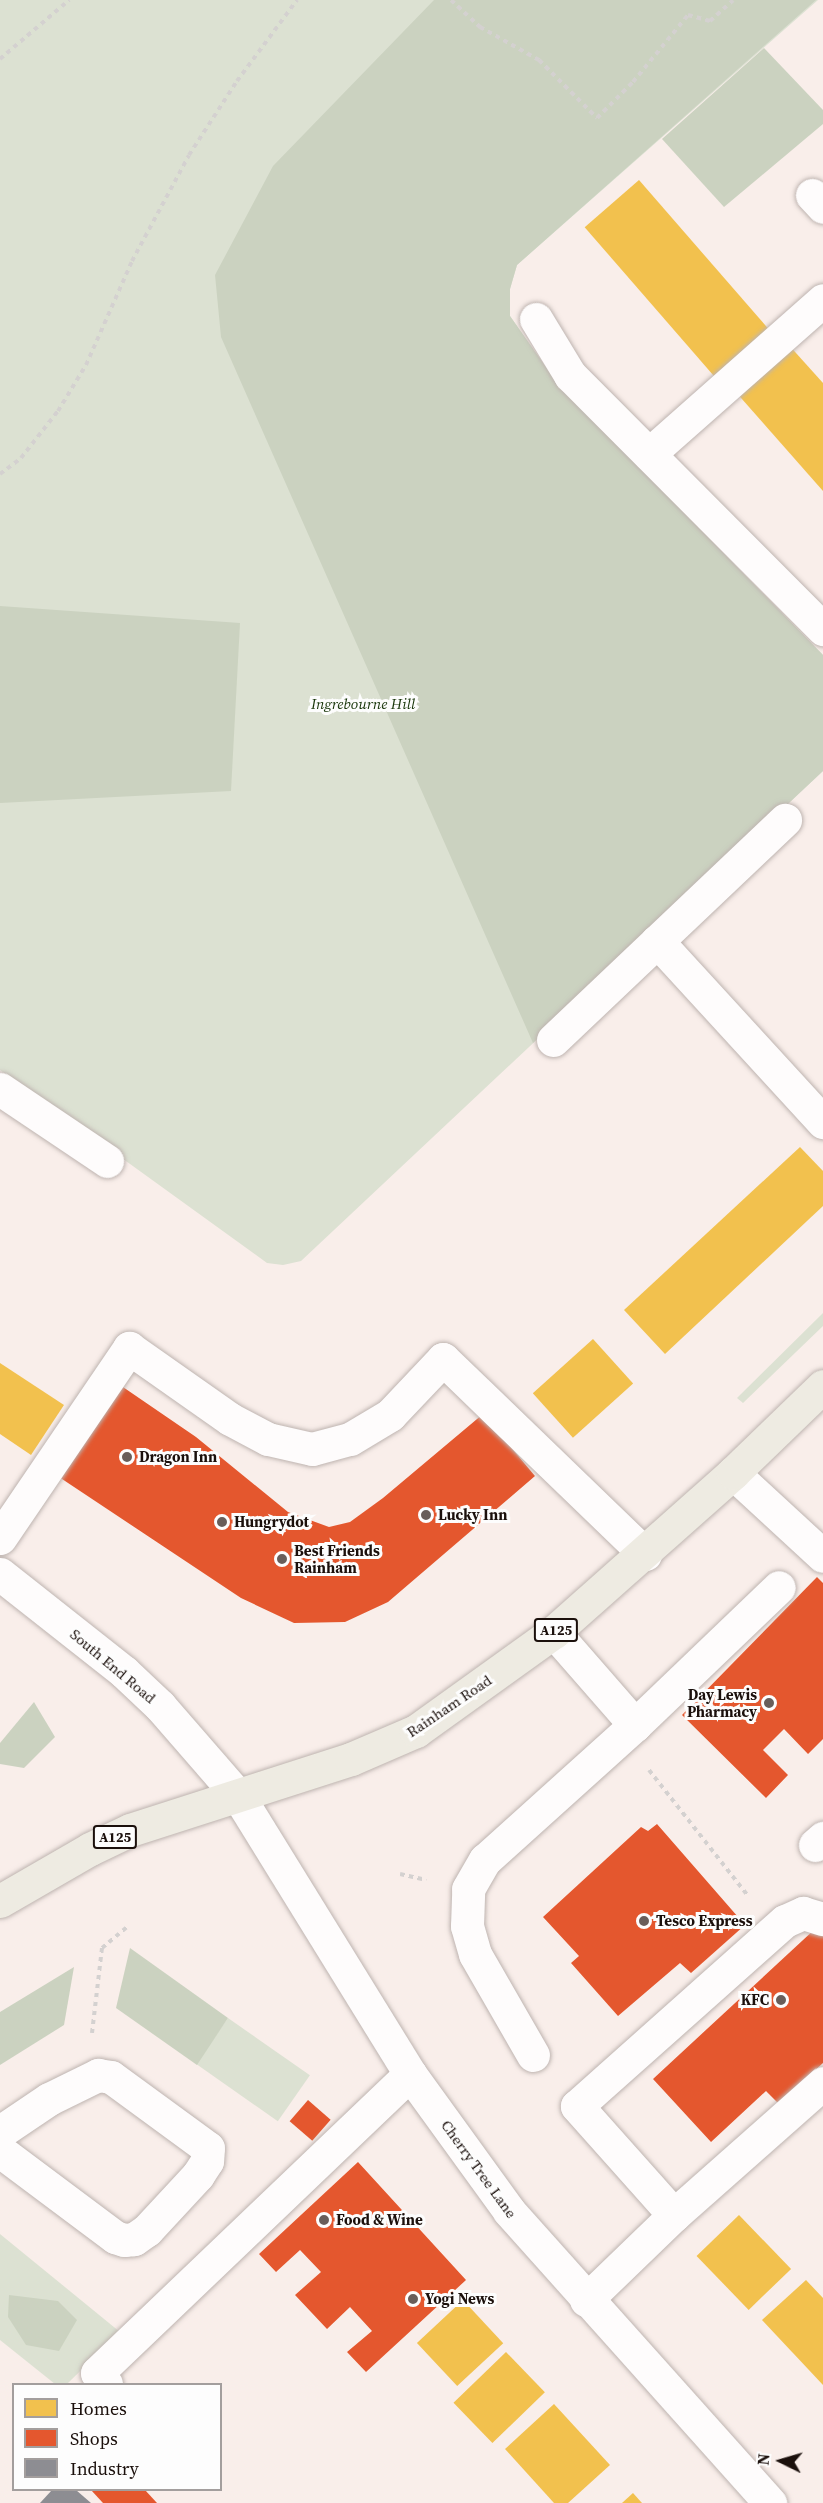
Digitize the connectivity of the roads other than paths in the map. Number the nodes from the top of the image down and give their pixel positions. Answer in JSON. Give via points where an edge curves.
{"nodes":[{"id":1,"x":823,"y":300,"type":"edge"},
{"id":2,"x":536,"y":319,"type":"dead end"},
{"id":3,"x":649,"y":454,"type":"junction"},
{"id":4,"x":818,"y":614,"type":"edge"},
{"id":5,"x":784,"y":820,"type":"dead end"},
{"id":6,"x":657,"y":941,"type":"junction"},
{"id":7,"x":553,"y":1040,"type":"dead end"},
{"id":8,"x":0,"y":1089,"type":"edge"},
{"id":9,"x":823,"y":1122,"type":"edge"},
{"id":10,"x":107,"y":1161,"type":"dead end"},
{"id":11,"x":823,"y":1386,"type":"edge"},
{"id":12,"x":733,"y":1473,"type":"junction"},
{"id":13,"x":0,"y":1538,"type":"edge"},
{"id":14,"x":645,"y":1554,"type":"junction"},
{"id":15,"x":823,"y":1556,"type":"edge"},
{"id":16,"x":0,"y":1574,"type":"edge"},
{"id":17,"x":779,"y":1587,"type":"dead end"},
{"id":18,"x":554,"y":1632,"type":"junction"},
{"id":19,"x":629,"y":1730,"type":"junction"},
{"id":20,"x":239,"y":1797,"type":"junction"},
{"id":21,"x":0,"y":1901,"type":"edge"},
{"id":22,"x":823,"y":1919,"type":"edge"},
{"id":23,"x":533,"y":2055,"type":"dead end"},
{"id":24,"x":410,"y":2074,"type":"junction"},
{"id":25,"x":823,"y":2083,"type":"edge"},
{"id":26,"x":0,"y":2132,"type":"edge"},
{"id":27,"x":0,"y":2151,"type":"edge"},
{"id":28,"x":674,"y":2215,"type":"junction"},
{"id":29,"x":586,"y":2300,"type":"junction"},
{"id":30,"x":104,"y":2383,"type":"edge"},
{"id":31,"x":770,"y":2503,"type":"edge"}],
"edges":[{"from":1,"to":3,"type":"street"},
{"from":2,"to":3,"type":"street","via":[[570,375]]},
{"from":3,"to":4,"type":"street"},
{"from":5,"to":6,"type":"street"},
{"from":6,"to":7,"type":"street"},
{"from":6,"to":9,"type":"street"},
{"from":8,"to":10,"type":"street"},
{"from":11,"to":12,"type":"main road","name":"Rainham Road","number":"A125"},
{"from":12,"to":14,"type":"main road","name":"Rainham Road","number":"A125"},
{"from":12,"to":15,"type":"street"},
{"from":13,"to":14,"type":"street","via":[[129,1348],[230,1419],[268,1439],[312,1449],[350,1439],[390,1415],[442,1359]]},
{"from":14,"to":18,"type":"main road","name":"Rainham Road","number":"A125"},
{"from":16,"to":20,"type":"street","name":"South End Road","via":[[124,1672]]},
{"from":17,"to":19,"type":"street"},
{"from":18,"to":19,"type":"street"},
{"from":18,"to":20,"type":"main road","name":"Rainham Road","number":"A125","via":[[416,1731],[351,1759]]},
{"from":19,"to":23,"type":"street","via":[[485,1860],[468,1889],[468,1926],[475,1954]]},
{"from":20,"to":21,"type":"main road","name":"Rainham Road","number":"A125","via":[[130,1830]]},
{"from":20,"to":24,"type":"street","name":"Cherry Tree Lane"},
{"from":22,"to":28,"type":"street","via":[[803,1913],[785,1921],[577,2106]]},
{"from":24,"to":29,"type":"street","name":"Cherry Tree Lane","via":[[509,2211]]},
{"from":24,"to":30,"type":"street","via":[[97,2373]]},
{"from":25,"to":28,"type":"street"},
{"from":26,"to":27,"type":"street","via":[[49,2098],[98,2075],[111,2077],[208,2148],[207,2162],[198,2175],[134,2239],[115,2237]]},
{"from":28,"to":29,"type":"street"},
{"from":29,"to":31,"type":"street","name":"Cherry Tree Lane"}]}
